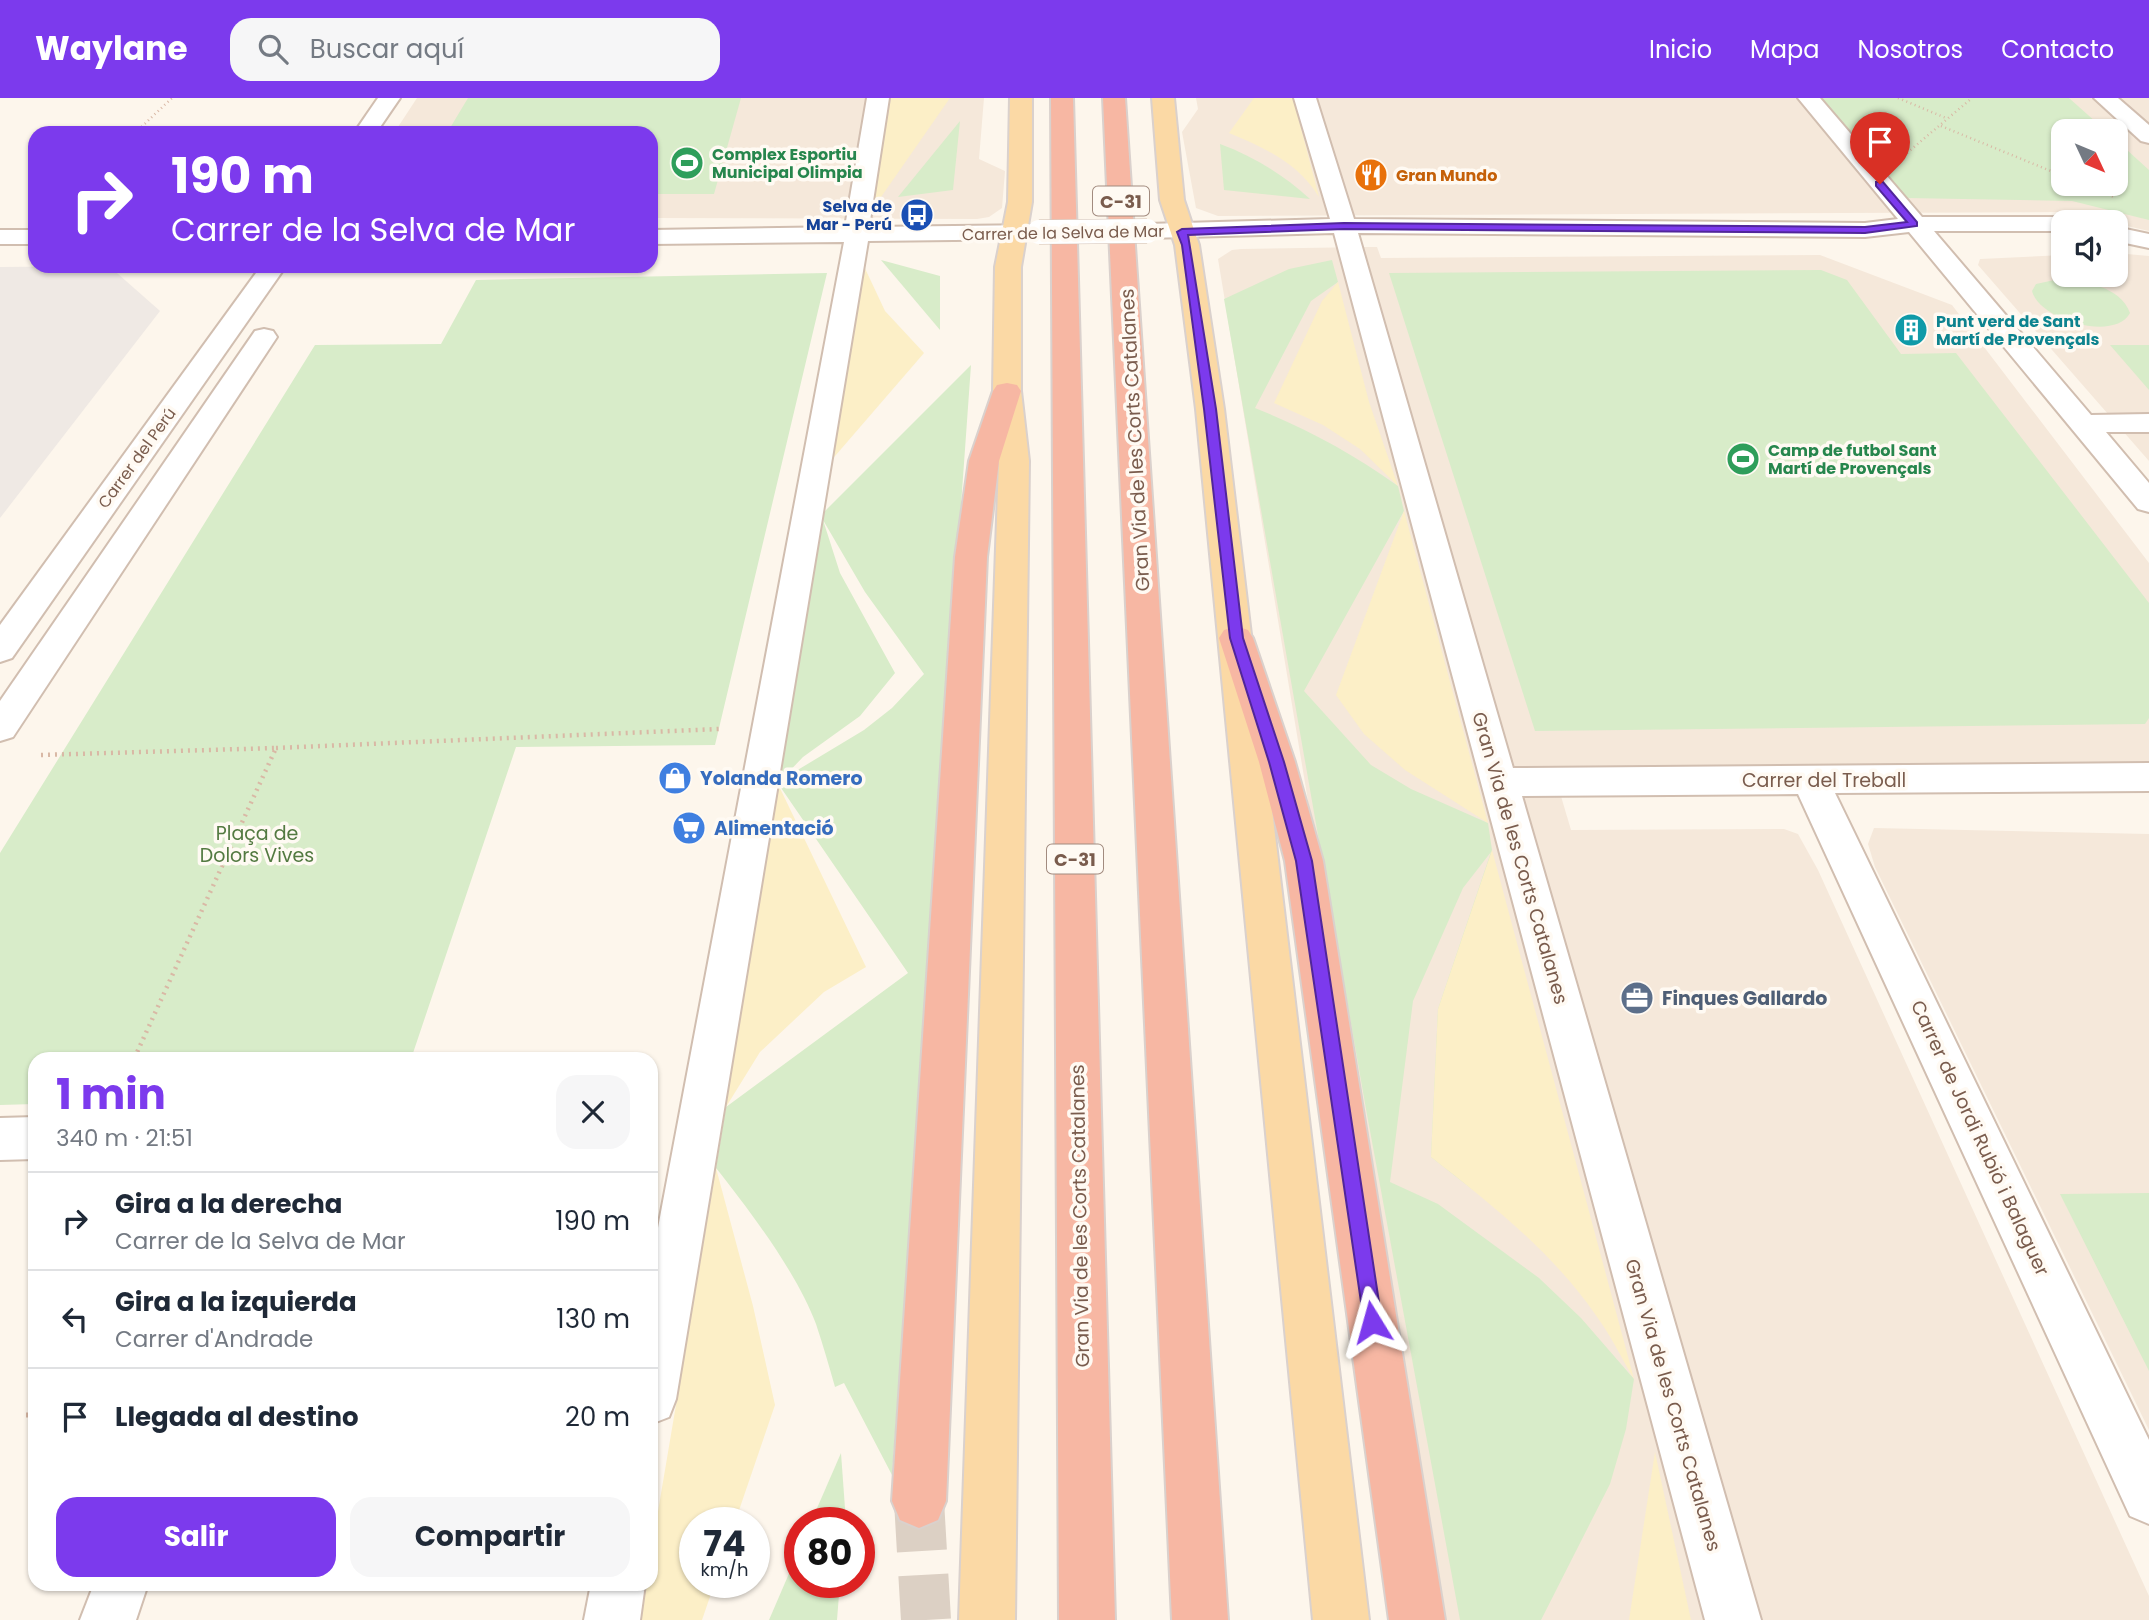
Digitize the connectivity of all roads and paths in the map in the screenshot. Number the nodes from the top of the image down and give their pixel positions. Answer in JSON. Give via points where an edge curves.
{"nodes":[{"id":1,"x":172,"y":98,"type":"edge"},
{"id":2,"x":389,"y":98,"type":"edge"},
{"id":3,"x":878,"y":98,"type":"edge"},
{"id":4,"x":1021,"y":98,"type":"edge"},
{"id":5,"x":1062,"y":98,"type":"edge"},
{"id":6,"x":1114,"y":98,"type":"edge"},
{"id":7,"x":1163,"y":98,"type":"edge"},
{"id":8,"x":1305,"y":98,"type":"edge"},
{"id":9,"x":1809,"y":98,"type":"edge"},
{"id":10,"x":1898,"y":98,"type":"edge"},
{"id":11,"x":1972,"y":98,"type":"edge"},
{"id":12,"x":2105,"y":98,"type":"edge"},
{"id":13,"x":1946,"y":118,"type":"junction"},
{"id":14,"x":142,"y":126,"type":"edge"},
{"id":15,"x":370,"y":126,"type":"edge"},
{"id":16,"x":1941,"y":126,"type":"junction"},
{"id":17,"x":2149,"y":136,"type":"edge"},
{"id":18,"x":1900,"y":158,"type":"dead end"},
{"id":19,"x":2051,"y":171,"type":"edge"},
{"id":20,"x":1914,"y":224,"type":"junction"},
{"id":21,"x":2051,"y":224,"type":"edge"},
{"id":22,"x":1344,"y":226,"type":"junction"},
{"id":23,"x":1182,"y":232,"type":"junction"},
{"id":24,"x":1013,"y":233,"type":"junction"},
{"id":25,"x":858,"y":235,"type":"junction"},
{"id":26,"x":0,"y":237,"type":"edge"},
{"id":27,"x":28,"y":237,"type":"edge"},
{"id":28,"x":658,"y":237,"type":"edge"},
{"id":29,"x":2128,"y":237,"type":"edge"},
{"id":30,"x":2149,"y":241,"type":"edge"},
{"id":31,"x":269,"y":273,"type":"edge"},
{"id":32,"x":214,"y":351,"type":"junction"},
{"id":33,"x":1007,"y":391,"type":"junction"},
{"id":34,"x":2149,"y":423,"type":"edge"},
{"id":35,"x":2083,"y":424,"type":"junction"},
{"id":36,"x":2149,"y":502,"type":"edge"},
{"id":37,"x":1237,"y":638,"type":"junction"},
{"id":38,"x":0,"y":650,"type":"edge"},
{"id":39,"x":0,"y":728,"type":"edge"},
{"id":40,"x":724,"y":729,"type":"dead end"},
{"id":41,"x":276,"y":748,"type":"junction"},
{"id":42,"x":37,"y":755,"type":"dead end"},
{"id":43,"x":2149,"y":777,"type":"edge"},
{"id":44,"x":1810,"y":780,"type":"junction"},
{"id":45,"x":1499,"y":782,"type":"junction"},
{"id":46,"x":137,"y":1052,"type":"edge"},
{"id":47,"x":28,"y":1138,"type":"edge"},
{"id":48,"x":0,"y":1139,"type":"edge"},
{"id":49,"x":658,"y":1360,"type":"edge"},
{"id":50,"x":2149,"y":1497,"type":"edge"},
{"id":51,"x":919,"y":1501,"type":"tunnel mouth"},
{"id":52,"x":118,"y":1591,"type":"edge"},
{"id":53,"x":617,"y":1591,"type":"edge"},
{"id":54,"x":108,"y":1620,"type":"edge"},
{"id":55,"x":612,"y":1620,"type":"edge"},
{"id":56,"x":987,"y":1620,"type":"edge"},
{"id":57,"x":1087,"y":1620,"type":"edge"},
{"id":58,"x":1200,"y":1620,"type":"edge"},
{"id":59,"x":1341,"y":1620,"type":"edge"},
{"id":60,"x":1417,"y":1620,"type":"edge"},
{"id":61,"x":1732,"y":1620,"type":"edge"}],
"edges":[{"from":1,"to":14,"type":"path"},
{"from":2,"to":15,"type":"street"},
{"from":3,"to":25,"type":"street"},
{"from":4,"to":24,"type":"main road","via":[[1020,202]]},
{"from":5,"to":57,"type":"highway","name":"Gran Via de les Corts Catalanes","number":"C-31"},
{"from":6,"to":58,"type":"highway","name":"Gran Via de les Corts Catalanes","number":"C-31"},
{"from":7,"to":23,"type":"main road","via":[[1172,200]]},
{"from":8,"to":22,"type":"street","name":"Gran Via de les Corts Catalanes"},
{"from":9,"to":20,"type":"street"},
{"from":10,"to":13,"type":"path"},
{"from":11,"to":13,"type":"path"},
{"from":12,"to":17,"type":"street"},
{"from":13,"to":16,"type":"path"},
{"from":16,"to":18,"type":"path"},
{"from":16,"to":19,"type":"path"},
{"from":20,"to":21,"type":"street","name":"Carrer de la Selva de Mar"},
{"from":20,"to":22,"type":"street","name":"Carrer de la Selva de Mar","via":[[1865,230]]},
{"from":20,"to":35,"type":"street"},
{"from":22,"to":23,"type":"street","name":"Carrer de la Selva de Mar"},
{"from":22,"to":45,"type":"street","name":"Gran Via de les Corts Catalanes"},
{"from":23,"to":24,"type":"street","name":"Carrer de la Selva de Mar","bridge":true},
{"from":23,"to":37,"type":"main road","via":[[1210,409]]},
{"from":24,"to":25,"type":"street","name":"Carrer de la Selva de Mar"},
{"from":24,"to":33,"type":"main road","via":[[1008,267]]},
{"from":25,"to":28,"type":"street","name":"Carrer de la Selva de Mar"},
{"from":25,"to":49,"type":"street"},
{"from":26,"to":27,"type":"street"},
{"from":29,"to":30,"type":"street"},
{"from":31,"to":32,"type":"street","name":"Carrer del Perú"},
{"from":32,"to":38,"type":"street","name":"Carrer del Perú"},
{"from":32,"to":39,"type":"street","via":[[260,343]]},
{"from":33,"to":51,"type":"highway","via":[[984,461],[971,557]]},
{"from":33,"to":56,"type":"main road","via":[[1014,461]]},
{"from":34,"to":35,"type":"street"},
{"from":35,"to":36,"type":"street"},
{"from":37,"to":59,"type":"main road"},
{"from":37,"to":60,"type":"highway","via":[[1304,861]]},
{"from":40,"to":41,"type":"path"},
{"from":41,"to":42,"type":"path"},
{"from":41,"to":46,"type":"path"},
{"from":43,"to":44,"type":"street","name":"Carrer del Treball"},
{"from":44,"to":45,"type":"street","name":"Carrer del Treball"},
{"from":44,"to":50,"type":"street","name":"Carrer de Jordi Rubió i Balaguer"},
{"from":45,"to":61,"type":"street","name":"Gran Via de les Corts Catalanes"},
{"from":47,"to":48,"type":"street"},
{"from":52,"to":54,"type":"street"},
{"from":53,"to":55,"type":"street"}]}
